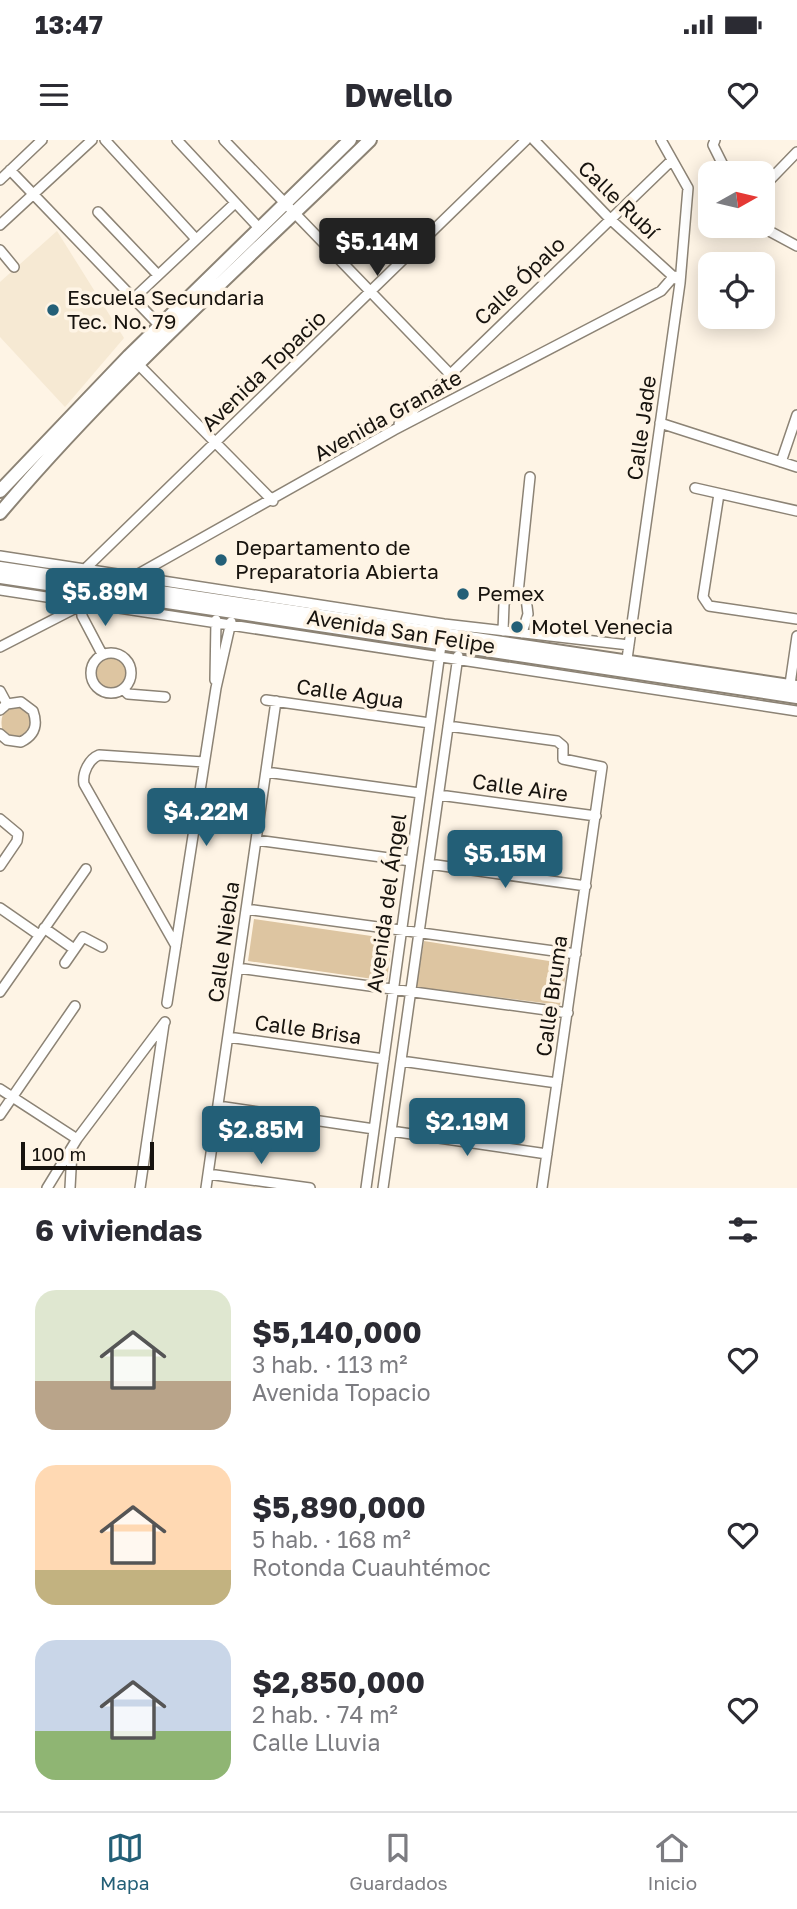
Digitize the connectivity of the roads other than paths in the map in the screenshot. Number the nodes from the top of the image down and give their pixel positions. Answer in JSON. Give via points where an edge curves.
{"nodes":[{"id":1,"x":42,"y":140,"type":"edge"},
{"id":2,"x":92,"y":140,"type":"edge"},
{"id":3,"x":105,"y":140,"type":"edge"},
{"id":4,"x":177,"y":140,"type":"edge"},
{"id":5,"x":224,"y":140,"type":"edge"},
{"id":6,"x":350,"y":140,"type":"edge"},
{"id":7,"x":370,"y":140,"type":"edge"},
{"id":8,"x":526,"y":140,"type":"edge"},
{"id":9,"x":534,"y":140,"type":"edge"},
{"id":10,"x":661,"y":140,"type":"edge"},
{"id":11,"x":715,"y":140,"type":"edge"},
{"id":12,"x":797,"y":152,"type":"edge"},
{"id":13,"x":672,"y":159,"type":"junction"},
{"id":14,"x":720,"y":161,"type":"edge"},
{"id":15,"x":10,"y":170,"type":"junction"},
{"id":16,"x":775,"y":175,"type":"edge"},
{"id":17,"x":0,"y":180,"type":"edge"},
{"id":18,"x":34,"y":194,"type":"junction"},
{"id":19,"x":235,"y":203,"type":"junction"},
{"id":20,"x":284,"y":204,"type":"junction"},
{"id":21,"x":98,"y":212,"type":"dead end"},
{"id":22,"x":294,"y":214,"type":"junction"},
{"id":23,"x":610,"y":219,"type":"junction"},
{"id":24,"x":0,"y":225,"type":"edge"},
{"id":25,"x":258,"y":228,"type":"junction"},
{"id":26,"x":775,"y":234,"type":"edge"},
{"id":27,"x":196,"y":239,"type":"junction"},
{"id":28,"x":796,"y":244,"type":"edge"},
{"id":29,"x":0,"y":250,"type":"edge"},
{"id":30,"x":14,"y":268,"type":"dead end"},
{"id":31,"x":158,"y":275,"type":"junction"},
{"id":32,"x":677,"y":279,"type":"junction"},
{"id":33,"x":370,"y":292,"type":"junction"},
{"id":34,"x":133,"y":299,"type":"junction"},
{"id":35,"x":159,"y":326,"type":"junction"},
{"id":36,"x":134,"y":360,"type":"junction"},
{"id":37,"x":449,"y":373,"type":"junction"},
{"id":38,"x":797,"y":415,"type":"edge"},
{"id":39,"x":660,"y":423,"type":"junction"},
{"id":40,"x":394,"y":430,"type":"junction"},
{"id":41,"x":215,"y":442,"type":"junction"},
{"id":42,"x":781,"y":462,"type":"junction"},
{"id":43,"x":797,"y":467,"type":"edge"},
{"id":44,"x":530,"y":477,"type":"dead end"},
{"id":45,"x":695,"y":488,"type":"dead end"},
{"id":46,"x":0,"y":491,"type":"edge"},
{"id":47,"x":719,"y":494,"type":"junction"},
{"id":48,"x":273,"y":501,"type":"junction"},
{"id":49,"x":797,"y":512,"type":"edge"},
{"id":50,"x":0,"y":513,"type":"edge"},
{"id":51,"x":0,"y":556,"type":"edge"},
{"id":52,"x":0,"y":568,"type":"edge"},
{"id":53,"x":86,"y":568,"type":"junction"},
{"id":54,"x":0,"y":577,"type":"edge"},
{"id":55,"x":135,"y":577,"type":"junction"},
{"id":56,"x":118,"y":586,"type":"junction"},
{"id":57,"x":0,"y":590,"type":"edge"},
{"id":58,"x":105,"y":593,"type":"junction"},
{"id":59,"x":518,"y":593,"type":"junction"},
{"id":60,"x":81,"y":602,"type":"junction"},
{"id":61,"x":217,"y":611,"type":"junction"},
{"id":62,"x":232,"y":613,"type":"junction"},
{"id":63,"x":797,"y":620,"type":"edge"},
{"id":64,"x":522,"y":633,"type":"junction"},
{"id":65,"x":461,"y":636,"type":"junction"},
{"id":66,"x":507,"y":636,"type":"junction"},
{"id":67,"x":797,"y":636,"type":"edge"},
{"id":68,"x":442,"y":640,"type":"junction"},
{"id":69,"x":213,"y":645,"type":"junction"},
{"id":70,"x":629,"y":645,"type":"junction"},
{"id":71,"x":0,"y":647,"type":"edge"},
{"id":72,"x":227,"y":647,"type":"junction"},
{"id":73,"x":102,"y":654,"type":"junction"},
{"id":74,"x":458,"y":660,"type":"junction"},
{"id":75,"x":626,"y":667,"type":"junction"},
{"id":76,"x":730,"y":687,"type":"junction"},
{"id":77,"x":216,"y":688,"type":"junction"},
{"id":78,"x":123,"y":689,"type":"junction"},
{"id":79,"x":0,"y":691,"type":"edge"},
{"id":80,"x":793,"y":692,"type":"edge"},
{"id":81,"x":166,"y":697,"type":"dead end"},
{"id":82,"x":271,"y":701,"type":"joint"},
{"id":83,"x":728,"y":701,"type":"junction"},
{"id":84,"x":3,"y":707,"type":"edge"},
{"id":85,"x":797,"y":712,"type":"edge"},
{"id":86,"x":430,"y":723,"type":"junction"},
{"id":87,"x":448,"y":726,"type":"junction"},
{"id":88,"x":0,"y":734,"type":"edge"},
{"id":89,"x":204,"y":762,"type":"junction"},
{"id":90,"x":266,"y":772,"type":"junction"},
{"id":91,"x":420,"y":793,"type":"junction"},
{"id":92,"x":439,"y":795,"type":"junction"},
{"id":93,"x":596,"y":816,"type":"junction"},
{"id":94,"x":0,"y":819,"type":"edge"},
{"id":95,"x":256,"y":840,"type":"junction"},
{"id":96,"x":411,"y":862,"type":"junction"},
{"id":97,"x":429,"y":864,"type":"junction"},
{"id":98,"x":0,"y":866,"type":"edge"},
{"id":99,"x":86,"y":869,"type":"dead end"},
{"id":100,"x":586,"y":886,"type":"junction"},
{"id":101,"x":0,"y":908,"type":"edge"},
{"id":102,"x":246,"y":909,"type":"junction"},
{"id":103,"x":401,"y":930,"type":"junction"},
{"id":104,"x":41,"y":932,"type":"junction"},
{"id":105,"x":419,"y":933,"type":"junction"},
{"id":106,"x":176,"y":946,"type":"junction"},
{"id":107,"x":102,"y":947,"type":"dead end"},
{"id":108,"x":74,"y":949,"type":"junction"},
{"id":109,"x":576,"y":954,"type":"junction"},
{"id":110,"x":65,"y":963,"type":"dead end"},
{"id":111,"x":238,"y":968,"type":"junction"},
{"id":112,"x":393,"y":989,"type":"junction"},
{"id":113,"x":411,"y":991,"type":"junction"},
{"id":114,"x":0,"y":992,"type":"edge"},
{"id":115,"x":167,"y":1003,"type":"dead end"},
{"id":116,"x":75,"y":1006,"type":"dead end"},
{"id":117,"x":568,"y":1013,"type":"junction"},
{"id":118,"x":228,"y":1037,"type":"junction"},
{"id":119,"x":384,"y":1059,"type":"junction"},
{"id":120,"x":401,"y":1061,"type":"junction"},
{"id":121,"x":557,"y":1083,"type":"junction"},
{"id":122,"x":0,"y":1089,"type":"edge"},
{"id":123,"x":12,"y":1097,"type":"junction"},
{"id":124,"x":218,"y":1106,"type":"junction"},
{"id":125,"x":0,"y":1115,"type":"edge"},
{"id":126,"x":374,"y":1129,"type":"junction"},
{"id":127,"x":391,"y":1131,"type":"junction"},
{"id":128,"x":78,"y":1139,"type":"junction"},
{"id":129,"x":72,"y":1150,"type":"junction"},
{"id":130,"x":547,"y":1154,"type":"junction"},
{"id":131,"x":208,"y":1174,"type":"junction"},
{"id":132,"x":47,"y":1188,"type":"edge"},
{"id":133,"x":69,"y":1188,"type":"edge"},
{"id":134,"x":140,"y":1188,"type":"edge"},
{"id":135,"x":206,"y":1188,"type":"edge"},
{"id":136,"x":310,"y":1188,"type":"edge"},
{"id":137,"x":366,"y":1188,"type":"edge"},
{"id":138,"x":383,"y":1188,"type":"edge"},
{"id":139,"x":542,"y":1188,"type":"edge"}],
"edges":[{"from":1,"to":15,"type":"street"},
{"from":2,"to":18,"type":"street"},
{"from":3,"to":27,"type":"street"},
{"from":4,"to":19,"type":"street"},
{"from":5,"to":20,"type":"street"},
{"from":6,"to":20,"type":"main road"},
{"from":7,"to":22,"type":"main road"},
{"from":8,"to":33,"type":"street","name":"Avenida Topacio"},
{"from":9,"to":23,"type":"street","name":"Calle Rubí"},
{"from":10,"to":13,"type":"street"},
{"from":11,"to":14,"type":"street"},
{"from":12,"to":16,"type":"street"},
{"from":13,"to":23,"type":"street","name":"Calle Ópalo"},
{"from":13,"to":32,"type":"street","name":"Calle Jade","via":[[688,188]]},
{"from":15,"to":17,"type":"street"},
{"from":15,"to":18,"type":"street"},
{"from":18,"to":24,"type":"street"},
{"from":18,"to":34,"type":"street"},
{"from":19,"to":25,"type":"street"},
{"from":19,"to":27,"type":"street"},
{"from":20,"to":22,"type":"street"},
{"from":20,"to":25,"type":"main road"},
{"from":21,"to":31,"type":"street"},
{"from":22,"to":33,"type":"street"},
{"from":22,"to":36,"type":"main road"},
{"from":23,"to":32,"type":"street","name":"Calle Rubí"},
{"from":23,"to":37,"type":"street","name":"Calle Ópalo"},
{"from":25,"to":35,"type":"main road"},
{"from":26,"to":28,"type":"street"},
{"from":27,"to":31,"type":"street"},
{"from":29,"to":30,"type":"street"},
{"from":31,"to":34,"type":"street"},
{"from":32,"to":39,"type":"street","name":"Calle Jade"},
{"from":32,"to":40,"type":"street","name":"Avenida Granate"},
{"from":33,"to":37,"type":"street"},
{"from":33,"to":41,"type":"street","name":"Avenida Topacio"},
{"from":34,"to":35,"type":"street"},
{"from":35,"to":36,"type":"main road"},
{"from":36,"to":41,"type":"street"},
{"from":36,"to":46,"type":"main road"},
{"from":36,"to":50,"type":"main road"},
{"from":37,"to":40,"type":"street","name":"Calle Ópalo"},
{"from":38,"to":42,"type":"street"},
{"from":39,"to":42,"type":"street"},
{"from":39,"to":70,"type":"street","name":"Calle Jade"},
{"from":40,"to":48,"type":"street","name":"Avenida Granate"},
{"from":41,"to":48,"type":"street"},
{"from":41,"to":53,"type":"street","name":"Avenida Topacio"},
{"from":42,"to":43,"type":"street"},
{"from":44,"to":59,"type":"street"},
{"from":45,"to":47,"type":"street"},
{"from":47,"to":49,"type":"street"},
{"from":47,"to":63,"type":"street","via":[[705,602]]},
{"from":48,"to":55,"type":"street","name":"Avenida Granate"},
{"from":51,"to":53,"type":"street","name":"Avenida San Felipe"},
{"from":52,"to":56,"type":"main road","name":"Avenida San Felipe"},
{"from":53,"to":55,"type":"street","name":"Avenida San Felipe"},
{"from":54,"to":58,"type":"main road","name":"Avenida San Felipe"},
{"from":55,"to":56,"type":"street","name":"Avenida Granate"},
{"from":55,"to":68,"type":"street","name":"Avenida San Felipe"},
{"from":56,"to":58,"type":"street","name":"Avenida Granate"},
{"from":56,"to":61,"type":"main road","name":"Avenida San Felipe"},
{"from":57,"to":60,"type":"street","name":"Avenida San Felipe"},
{"from":58,"to":60,"type":"street","name":"Avenida Granate"},
{"from":58,"to":61,"type":"main road","name":"Avenida San Felipe"},
{"from":59,"to":64,"type":"street","via":[[526,597],[529,606]]},
{"from":59,"to":66,"type":"street","via":[[508,595],[504,604]]},
{"from":60,"to":61,"type":"street","name":"Avenida San Felipe"},
{"from":60,"to":71,"type":"street","name":"Avenida Granate"},
{"from":60,"to":73,"type":"street","via":[[82,616]]},
{"from":61,"to":62,"type":"main road","name":"Avenida San Felipe"},
{"from":61,"to":62,"type":"street","name":"Avenida San Felipe"},
{"from":61,"to":69,"type":"street"},
{"from":62,"to":68,"type":"main road","name":"Avenida San Felipe"},
{"from":62,"to":68,"type":"street","name":"Avenida San Felipe"},
{"from":62,"to":72,"type":"street"},
{"from":64,"to":66,"type":"street","name":"Avenida San Felipe"},
{"from":64,"to":70,"type":"street","name":"Avenida San Felipe"},
{"from":65,"to":66,"type":"main road","name":"Avenida San Felipe"},
{"from":65,"to":68,"type":"main road","name":"Avenida San Felipe"},
{"from":65,"to":74,"type":"street","name":"Avenida del Ángel"},
{"from":65,"to":75,"type":"main road","name":"Avenida San Felipe"},
{"from":66,"to":75,"type":"main road","name":"Avenida San Felipe"},
{"from":67,"to":80,"type":"street"},
{"from":68,"to":74,"type":"street","name":"Avenida San Felipe"},
{"from":68,"to":86,"type":"street","name":"Avenida del Ángel"},
{"from":69,"to":72,"type":"street"},
{"from":69,"to":77,"type":"street"},
{"from":70,"to":75,"type":"street","name":"Calle Jade"},
{"from":72,"to":77,"type":"street"},
{"from":73,"to":78,"type":"street","via":[[116,653],[128,662],[131,677]]},
{"from":73,"to":78,"type":"street","via":[[92,665],[91,680],[108,693]]},
{"from":74,"to":83,"type":"street","name":"Avenida San Felipe"},
{"from":74,"to":87,"type":"street","name":"Avenida del Ángel"},
{"from":75,"to":76,"type":"main road","name":"Avenida San Felipe"},
{"from":75,"to":80,"type":"main road","name":"Avenida San Felipe"},
{"from":76,"to":80,"type":"main road","name":"Avenida San Felipe"},
{"from":76,"to":83,"type":"street"},
{"from":77,"to":89,"type":"street"},
{"from":78,"to":81,"type":"street","via":[[128,694]]},
{"from":79,"to":84,"type":"street"},
{"from":82,"to":86,"type":"street","name":"Calle Agua"},
{"from":82,"to":90,"type":"street","name":"Calle Niebla"},
{"from":83,"to":85,"type":"street","name":"Avenida San Felipe"},
{"from":84,"to":88,"type":"street","via":[[14,702],[28,706],[36,726],[22,742]]},
{"from":86,"to":91,"type":"street","name":"Avenida del Ángel"},
{"from":87,"to":92,"type":"street","name":"Avenida del Ángel"},
{"from":87,"to":93,"type":"street","name":"Calle Bruma","via":[[557,741],[563,746],[564,760],[602,767]]},
{"from":89,"to":106,"type":"street"},
{"from":89,"to":106,"type":"street","via":[[99,755],[83,776]]},
{"from":90,"to":91,"type":"street"},
{"from":90,"to":95,"type":"street","name":"Calle Niebla"},
{"from":91,"to":96,"type":"street","name":"Avenida del Ángel"},
{"from":92,"to":93,"type":"street","name":"Calle Aire"},
{"from":92,"to":97,"type":"street","name":"Avenida del Ángel"},
{"from":93,"to":100,"type":"street","name":"Calle Bruma"},
{"from":94,"to":98,"type":"street","via":[[18,834]]},
{"from":95,"to":96,"type":"street"},
{"from":95,"to":102,"type":"street","name":"Calle Niebla"},
{"from":96,"to":103,"type":"street","name":"Avenida del Ángel"},
{"from":97,"to":100,"type":"street"},
{"from":97,"to":105,"type":"street","name":"Avenida del Ángel"},
{"from":99,"to":104,"type":"street"},
{"from":100,"to":109,"type":"street","name":"Calle Bruma"},
{"from":101,"to":104,"type":"street"},
{"from":102,"to":103,"type":"street"},
{"from":102,"to":111,"type":"street","name":"Calle Niebla"},
{"from":103,"to":105,"type":"street"},
{"from":103,"to":112,"type":"street","name":"Avenida del Ángel"},
{"from":104,"to":108,"type":"street"},
{"from":104,"to":114,"type":"street"},
{"from":105,"to":109,"type":"street"},
{"from":105,"to":113,"type":"street","name":"Avenida del Ángel"},
{"from":106,"to":115,"type":"street"},
{"from":107,"to":108,"type":"street","via":[[83,937]]},
{"from":108,"to":110,"type":"street"},
{"from":109,"to":117,"type":"street","name":"Calle Bruma"},
{"from":111,"to":112,"type":"street"},
{"from":111,"to":118,"type":"street","name":"Calle Niebla"},
{"from":112,"to":113,"type":"street"},
{"from":112,"to":119,"type":"street","name":"Avenida del Ángel"},
{"from":113,"to":117,"type":"street"},
{"from":113,"to":120,"type":"street","name":"Avenida del Ángel"},
{"from":116,"to":123,"type":"street"},
{"from":117,"to":121,"type":"street","name":"Calle Bruma"},
{"from":118,"to":119,"type":"street","name":"Calle Brisa"},
{"from":118,"to":124,"type":"street","name":"Calle Niebla"},
{"from":119,"to":126,"type":"street","name":"Avenida del Ángel"},
{"from":120,"to":121,"type":"street"},
{"from":120,"to":127,"type":"street","name":"Avenida del Ángel"},
{"from":121,"to":130,"type":"street","name":"Calle Bruma"},
{"from":122,"to":123,"type":"street"},
{"from":123,"to":125,"type":"street"},
{"from":123,"to":128,"type":"street"},
{"from":124,"to":126,"type":"street"},
{"from":124,"to":131,"type":"street","name":"Calle Niebla"},
{"from":126,"to":137,"type":"street","name":"Avenida del Ángel"},
{"from":127,"to":130,"type":"street"},
{"from":127,"to":138,"type":"street","name":"Avenida del Ángel"},
{"from":128,"to":129,"type":"street"},
{"from":128,"to":134,"type":"street","via":[[164,1022]]},
{"from":129,"to":132,"type":"street"},
{"from":129,"to":133,"type":"street"},
{"from":130,"to":139,"type":"street","name":"Calle Bruma"},
{"from":131,"to":135,"type":"street","name":"Calle Niebla"},
{"from":131,"to":136,"type":"street"}]}
